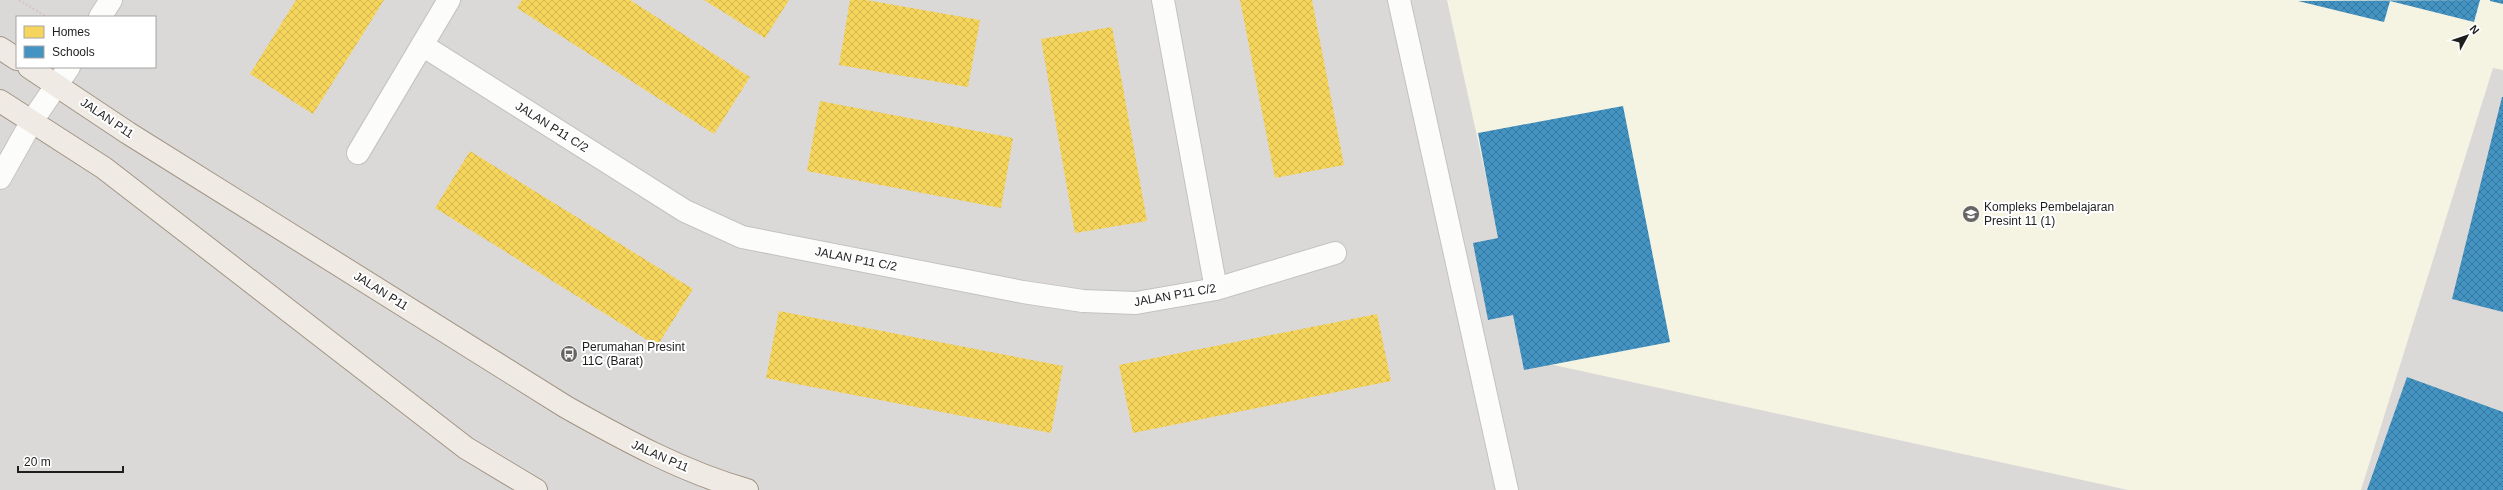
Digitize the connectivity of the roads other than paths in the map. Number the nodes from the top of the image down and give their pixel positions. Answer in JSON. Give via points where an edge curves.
{"nodes":[{"id":1,"x":111,"y":0,"type":"edge"},
{"id":2,"x":449,"y":0,"type":"edge"},
{"id":3,"x":1163,"y":0,"type":"edge"},
{"id":4,"x":1399,"y":0,"type":"edge"},
{"id":5,"x":101,"y":16,"type":"edge"},
{"id":6,"x":422,"y":45,"type":"junction"},
{"id":7,"x":0,"y":48,"type":"edge"},
{"id":8,"x":16,"y":58,"type":"edge"},
{"id":9,"x":32,"y":68,"type":"edge"},
{"id":10,"x":68,"y":68,"type":"edge"},
{"id":11,"x":57,"y":85,"type":"junction"},
{"id":12,"x":0,"y":101,"type":"edge"},
{"id":13,"x":32,"y":121,"type":"junction"},
{"id":14,"x":358,"y":153,"type":"dead end"},
{"id":15,"x":0,"y":178,"type":"edge"},
{"id":16,"x":1335,"y":253,"type":"dead end"},
{"id":17,"x":1216,"y":289,"type":"junction"},
{"id":18,"x":536,"y":490,"type":"edge"},
{"id":19,"x":747,"y":490,"type":"edge"},
{"id":20,"x":1507,"y":490,"type":"edge"}],
"edges":[{"from":1,"to":5,"type":"street"},
{"from":2,"to":6,"type":"street"},
{"from":3,"to":17,"type":"street"},
{"from":4,"to":20,"type":"street"},
{"from":6,"to":14,"type":"street"},
{"from":6,"to":17,"type":"street","name":"JALAN P11 C/2","via":[[685,210],[742,237],[1083,301],[1136,304]]},
{"from":7,"to":8,"type":"main road"},
{"from":9,"to":11,"type":"main road","name":"JALAN P11"},
{"from":10,"to":11,"type":"street"},
{"from":11,"to":13,"type":"street"},
{"from":11,"to":19,"type":"main road","name":"JALAN P11","via":[[566,407],[625,440],[679,465]]},
{"from":12,"to":13,"type":"main road"},
{"from":13,"to":15,"type":"street"},
{"from":13,"to":18,"type":"main road","via":[[104,168],[466,448]]},
{"from":16,"to":17,"type":"street","name":"JALAN P11 C/2"}]}
